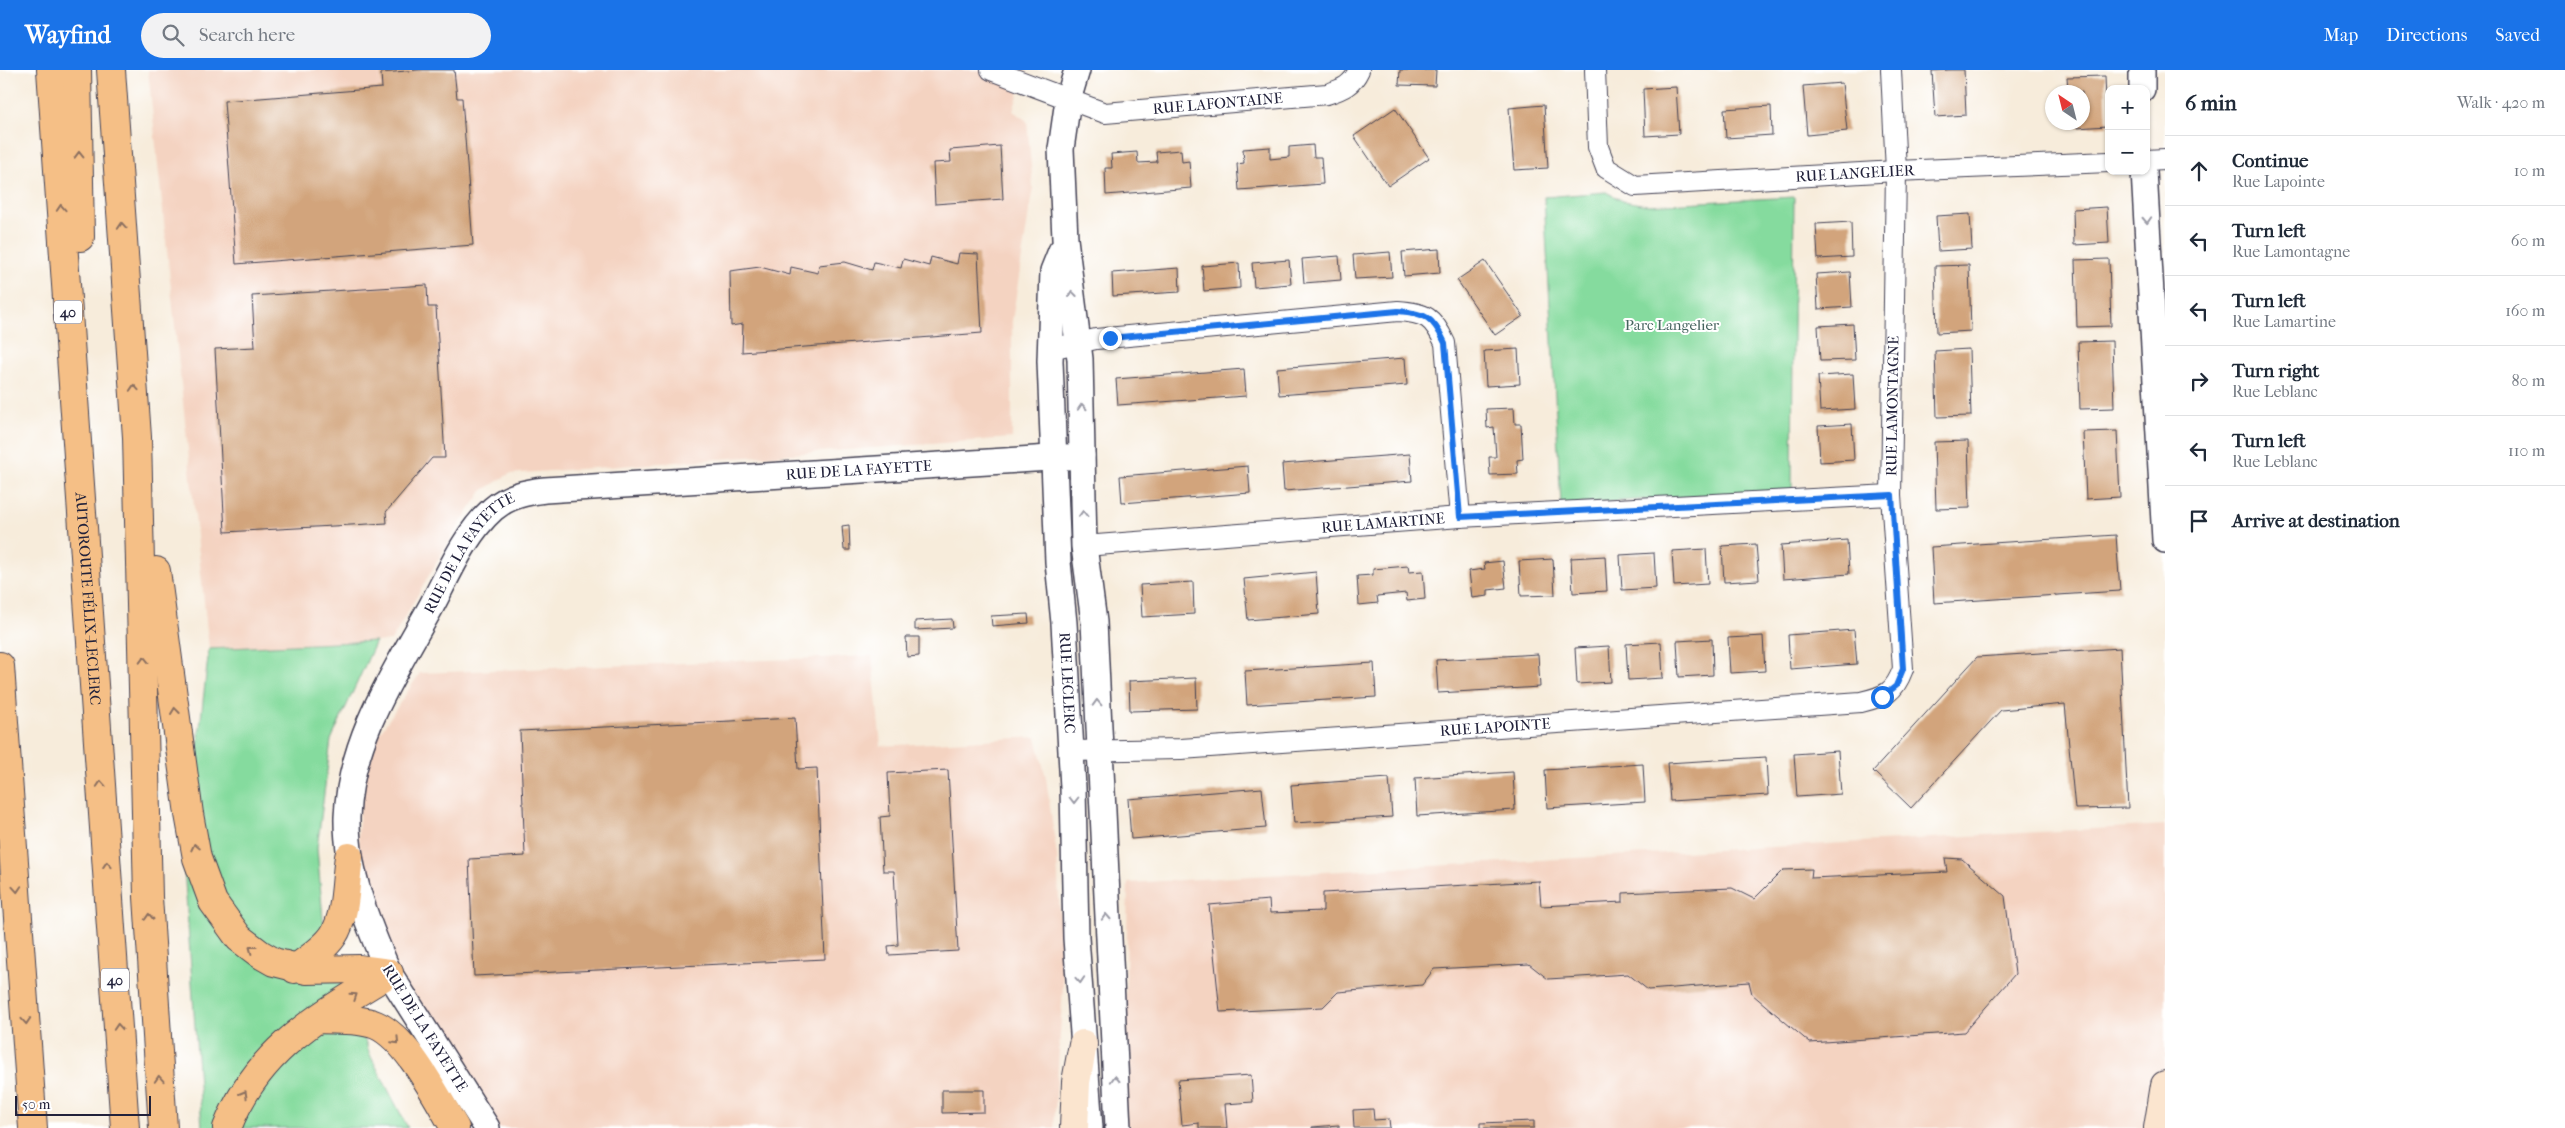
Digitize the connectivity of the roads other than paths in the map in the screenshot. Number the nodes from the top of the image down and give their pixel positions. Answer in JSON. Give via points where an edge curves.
{"nodes":[{"id":1,"x":51,"y":70,"type":"edge"},
{"id":2,"x":77,"y":70,"type":"edge"},
{"id":3,"x":111,"y":70,"type":"edge"},
{"id":4,"x":991,"y":70,"type":"edge"},
{"id":5,"x":1077,"y":70,"type":"edge"},
{"id":6,"x":1359,"y":70,"type":"edge"},
{"id":7,"x":1595,"y":70,"type":"edge"},
{"id":8,"x":1891,"y":70,"type":"edge"},
{"id":9,"x":2142,"y":70,"type":"edge"},
{"id":10,"x":2142,"y":85,"type":"edge"},
{"id":11,"x":1068,"y":100,"type":"junction"},
{"id":12,"x":2165,"y":158,"type":"edge"},
{"id":13,"x":2150,"y":160,"type":"edge"},
{"id":14,"x":2105,"y":162,"type":"edge"},
{"id":15,"x":1896,"y":171,"type":"junction"},
{"id":16,"x":2144,"y":175,"type":"edge"},
{"id":17,"x":1065,"y":239,"type":"junction"},
{"id":18,"x":1078,"y":342,"type":"junction"},
{"id":19,"x":1050,"y":349,"type":"junction"},
{"id":20,"x":137,"y":437,"type":"junction"},
{"id":21,"x":1082,"y":456,"type":"junction"},
{"id":22,"x":1053,"y":458,"type":"junction"},
{"id":23,"x":1892,"y":495,"type":"junction"},
{"id":24,"x":2164,"y":500,"type":"edge"},
{"id":25,"x":1460,"y":517,"type":"junction"},
{"id":26,"x":2165,"y":540,"type":"edge"},
{"id":27,"x":1084,"y":546,"type":"junction"},
{"id":28,"x":85,"y":553,"type":"junction"},
{"id":29,"x":0,"y":666,"type":"edge"},
{"id":30,"x":1903,"y":669,"type":"joint"},
{"id":31,"x":1099,"y":751,"type":"junction"},
{"id":32,"x":1071,"y":752,"type":"junction"},
{"id":33,"x":348,"y":857,"type":"junction"},
{"id":34,"x":296,"y":969,"type":"junction"},
{"id":35,"x":389,"y":973,"type":"junction"},
{"id":36,"x":318,"y":1018,"type":"junction"},
{"id":37,"x":1083,"y":1044,"type":"junction"},
{"id":38,"x":2165,"y":1085,"type":"edge"},
{"id":39,"x":33,"y":1128,"type":"edge"},
{"id":40,"x":125,"y":1128,"type":"edge"},
{"id":41,"x":163,"y":1128,"type":"edge"},
{"id":42,"x":227,"y":1128,"type":"edge"},
{"id":43,"x":455,"y":1128,"type":"edge"},
{"id":44,"x":486,"y":1128,"type":"edge"},
{"id":45,"x":1074,"y":1128,"type":"edge"},
{"id":46,"x":1090,"y":1128,"type":"edge"},
{"id":47,"x":1118,"y":1128,"type":"edge"},
{"id":48,"x":2158,"y":1128,"type":"edge"}],
"edges":[{"from":28,"to":1,"type":"highway","name":"AUTOROUTE FÉLIX-LECLERC","number":"40","one_way":true},
{"from":28,"to":2,"type":"highway","one_way":true},
{"from":20,"to":3,"type":"highway","one_way":true},
{"from":4,"to":11,"type":"street","name":"RUE LAFONTAINE"},
{"from":5,"to":11,"type":"street","name":"RUE LECLERC"},
{"from":6,"to":11,"type":"street","name":"RUE LAFONTAINE","via":[[1354,82],[1327,94],[1116,113],[1096,111]]},
{"from":7,"to":15,"type":"street","name":"RUE LANGELIER","via":[[1598,147],[1606,168],[1635,186]]},
{"from":8,"to":15,"type":"street","name":"RUE LAMONTAGNE"},
{"from":9,"to":10,"type":"street"},
{"from":11,"to":17,"type":"street","name":"RUE LECLERC","via":[[1061,149]]},
{"from":12,"to":13,"type":"street"},
{"from":14,"to":15,"type":"street","name":"RUE LANGELIER"},
{"from":15,"to":23,"type":"street","name":"RUE LAMONTAGNE"},
{"from":16,"to":24,"type":"street","one_way":true},
{"from":18,"to":17,"type":"street","name":"RUE LECLERC","one_way":true},
{"from":17,"to":19,"type":"street","name":"RUE LECLERC","via":[[1053,271]]},
{"from":18,"to":19,"type":"street"},
{"from":21,"to":18,"type":"street","name":"RUE LECLERC","one_way":true},
{"from":18,"to":25,"type":"street","via":[[1398,311],[1419,313],[1436,323],[1445,343]]},
{"from":19,"to":22,"type":"street","name":"RUE LECLERC"},
{"from":34,"to":20,"type":"highway","one_way":true,"via":[[264,957],[239,938],[213,902],[203,876],[188,814]]},
{"from":41,"to":20,"type":"highway","one_way":true,"via":[[148,897]]},
{"from":21,"to":22,"type":"street","name":"RUE DE LA FAYETTE"},
{"from":27,"to":21,"type":"street","name":"RUE LECLERC","one_way":true},
{"from":22,"to":32,"type":"street","name":"RUE LECLERC"},
{"from":22,"to":33,"type":"street","name":"RUE DE LA FAYETTE","via":[[545,490],[519,495],[500,504],[478,525],[464,546],[366,731],[349,798]]},
{"from":23,"to":25,"type":"street","name":"RUE LAMARTINE"},
{"from":23,"to":30,"type":"street","name":"RUE LAMONTAGNE"},
{"from":24,"to":26,"type":"street"},
{"from":25,"to":27,"type":"street","name":"RUE LAMARTINE"},
{"from":31,"to":27,"type":"street","name":"RUE LECLERC","one_way":true,"via":[[1094,622]]},
{"from":40,"to":28,"type":"highway","name":"AUTOROUTE FÉLIX-LECLERC","number":"40","one_way":true},
{"from":29,"to":39,"type":"highway","one_way":true},
{"from":30,"to":31,"type":"street","name":"RUE LAPOINTE","via":[[1896,686],[1882,697],[1861,702],[1181,749]]},
{"from":31,"to":32,"type":"street","name":"RUE LAPOINTE"},
{"from":47,"to":31,"type":"street","name":"RUE LECLERC","one_way":true},
{"from":32,"to":37,"type":"street","name":"RUE LECLERC","one_way":true,"via":[[1074,887]]},
{"from":33,"to":34,"type":"highway","via":[[337,929],[326,944]]},
{"from":33,"to":35,"type":"street","name":"RUE DE LA FAYETTE"},
{"from":34,"to":35,"type":"highway","via":[[359,969]]},
{"from":36,"to":35,"type":"highway","one_way":true},
{"from":35,"to":44,"type":"street","name":"RUE DE LA FAYETTE"},
{"from":42,"to":36,"type":"highway","one_way":true,"via":[[246,1089],[265,1062]]},
{"from":36,"to":43,"type":"highway","one_way":true,"via":[[367,1022],[391,1035],[414,1063]]},
{"from":37,"to":45,"type":"main road","via":[[1076,1082]]},
{"from":37,"to":46,"type":"street","name":"RUE LECLERC"},
{"from":38,"to":48,"type":"main road"}]}
